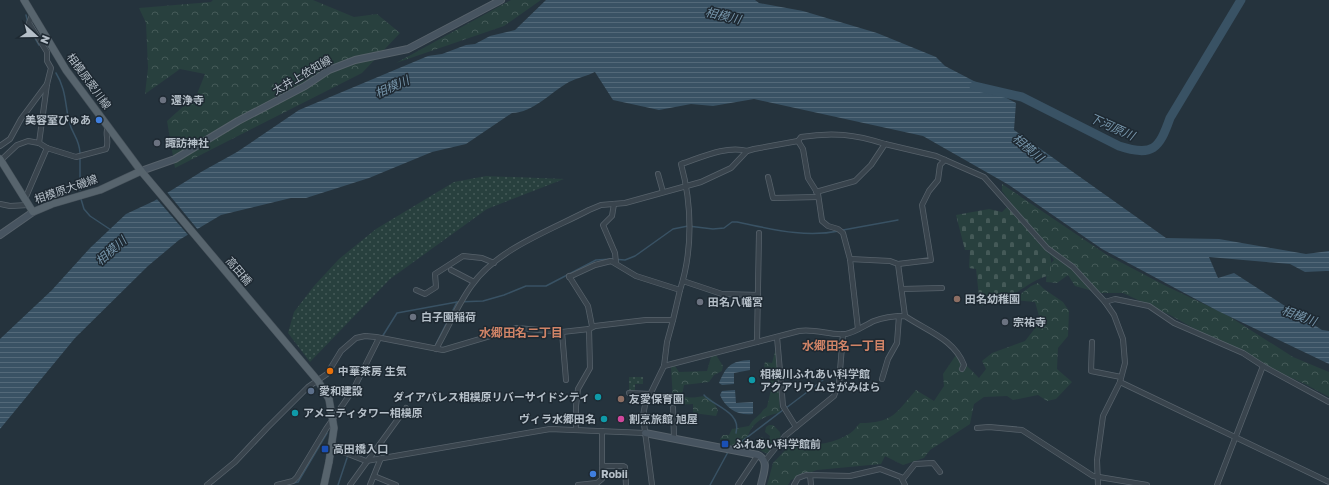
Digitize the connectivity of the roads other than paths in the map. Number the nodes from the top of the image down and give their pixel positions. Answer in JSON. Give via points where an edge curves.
{"nodes":[{"id":1,"x":24,"y":0,"type":"edge"},
{"id":2,"x":501,"y":0,"type":"edge"},
{"id":3,"x":32,"y":15,"type":"junction"},
{"id":4,"x":47,"y":84,"type":"junction"},
{"id":5,"x":108,"y":126,"type":"junction"},
{"id":6,"x":798,"y":141,"type":"junction"},
{"id":7,"x":39,"y":143,"type":"junction"},
{"id":8,"x":885,"y":144,"type":"junction"},
{"id":9,"x":0,"y":146,"type":"edge"},
{"id":10,"x":47,"y":148,"type":"junction"},
{"id":11,"x":747,"y":151,"type":"junction"},
{"id":12,"x":0,"y":160,"type":"edge"},
{"id":13,"x":945,"y":160,"type":"junction"},
{"id":14,"x":143,"y":173,"type":"junction"},
{"id":15,"x":658,"y":174,"type":"dead end"},
{"id":16,"x":768,"y":177,"type":"dead end"},
{"id":17,"x":687,"y":186,"type":"junction"},
{"id":18,"x":664,"y":192,"type":"junction"},
{"id":19,"x":817,"y":194,"type":"junction"},
{"id":20,"x":26,"y":202,"type":"junction"},
{"id":21,"x":0,"y":204,"type":"edge"},
{"id":22,"x":614,"y":204,"type":"junction"},
{"id":23,"x":33,"y":212,"type":"junction"},
{"id":24,"x":759,"y":233,"type":"dead end"},
{"id":25,"x":0,"y":235,"type":"edge"},
{"id":26,"x":850,"y":259,"type":"junction"},
{"id":27,"x":616,"y":262,"type":"junction"},
{"id":28,"x":494,"y":263,"type":"junction"},
{"id":29,"x":898,"y":264,"type":"junction"},
{"id":30,"x":451,"y":270,"type":"dead end"},
{"id":31,"x":683,"y":281,"type":"junction"},
{"id":32,"x":474,"y":282,"type":"junction"},
{"id":33,"x":942,"y":288,"type":"dead end"},
{"id":34,"x":902,"y":289,"type":"junction"},
{"id":35,"x":416,"y":290,"type":"dead end"},
{"id":36,"x":680,"y":290,"type":"junction"},
{"id":37,"x":758,"y":295,"type":"junction"},
{"id":38,"x":1105,"y":302,"type":"junction"},
{"id":39,"x":899,"y":316,"type":"junction"},
{"id":40,"x":905,"y":316,"type":"junction"},
{"id":41,"x":673,"y":320,"type":"junction"},
{"id":42,"x":590,"y":328,"type":"junction"},
{"id":43,"x":858,"y":329,"type":"junction"},
{"id":44,"x":562,"y":332,"type":"junction"},
{"id":45,"x":844,"y":334,"type":"junction"},
{"id":46,"x":778,"y":337,"type":"junction"},
{"id":47,"x":379,"y":338,"type":"junction"},
{"id":48,"x":757,"y":342,"type":"junction"},
{"id":49,"x":1092,"y":342,"type":"dead end"},
{"id":50,"x":436,"y":349,"type":"junction"},
{"id":51,"x":664,"y":366,"type":"junction"},
{"id":52,"x":1263,"y":366,"type":"junction"},
{"id":53,"x":962,"y":369,"type":"dead end"},
{"id":54,"x":1121,"y":377,"type":"junction"},
{"id":55,"x":316,"y":379,"type":"junction"},
{"id":56,"x":882,"y":379,"type":"dead end"},
{"id":57,"x":566,"y":380,"type":"dead end"},
{"id":58,"x":1120,"y":382,"type":"junction"},
{"id":59,"x":629,"y":393,"type":"dead end"},
{"id":60,"x":650,"y":394,"type":"junction"},
{"id":61,"x":1329,"y":402,"type":"edge"},
{"id":62,"x":406,"y":408,"type":"dead end"},
{"id":63,"x":672,"y":408,"type":"dead end"},
{"id":64,"x":796,"y":427,"type":"junction"},
{"id":65,"x":977,"y":428,"type":"dead end"},
{"id":66,"x":576,"y":430,"type":"junction"},
{"id":67,"x":602,"y":431,"type":"junction"},
{"id":68,"x":645,"y":433,"type":"junction"},
{"id":69,"x":674,"y":437,"type":"junction"},
{"id":70,"x":1235,"y":437,"type":"junction"},
{"id":71,"x":338,"y":450,"type":"dead end"},
{"id":72,"x":758,"y":455,"type":"junction"},
{"id":73,"x":381,"y":458,"type":"junction"},
{"id":74,"x":366,"y":461,"type":"junction"},
{"id":75,"x":765,"y":461,"type":"junction"},
{"id":76,"x":602,"y":466,"type":"junction"},
{"id":77,"x":940,"y":472,"type":"dead end"},
{"id":78,"x":810,"y":475,"type":"junction"},
{"id":79,"x":374,"y":476,"type":"junction"},
{"id":80,"x":1097,"y":477,"type":"junction"},
{"id":81,"x":903,"y":479,"type":"junction"},
{"id":82,"x":1329,"y":482,"type":"edge"},
{"id":83,"x":207,"y":485,"type":"edge"},
{"id":84,"x":277,"y":485,"type":"edge"},
{"id":85,"x":324,"y":485,"type":"edge"},
{"id":86,"x":350,"y":485,"type":"edge"},
{"id":87,"x":370,"y":485,"type":"edge"},
{"id":88,"x":396,"y":485,"type":"edge"},
{"id":89,"x":578,"y":485,"type":"edge"},
{"id":90,"x":581,"y":485,"type":"edge"},
{"id":91,"x":626,"y":485,"type":"edge"},
{"id":92,"x":652,"y":485,"type":"edge"},
{"id":93,"x":738,"y":485,"type":"edge"},
{"id":94,"x":761,"y":485,"type":"edge"},
{"id":95,"x":794,"y":485,"type":"edge"},
{"id":96,"x":811,"y":485,"type":"edge"},
{"id":97,"x":905,"y":485,"type":"edge"},
{"id":98,"x":1098,"y":485,"type":"edge"},
{"id":99,"x":1147,"y":485,"type":"edge"},
{"id":100,"x":1217,"y":485,"type":"edge"}],
"edges":[{"from":1,"to":3,"type":"main road","name":"相模原愛川線"},
{"from":2,"to":14,"type":"main road","name":"太井上依知線","via":[[408,49],[355,60],[329,70],[175,159]]},
{"from":3,"to":4,"type":"street","via":[[29,23],[47,52],[47,61],[51,68]]},
{"from":3,"to":5,"type":"main road","name":"相模原愛川線","via":[[66,70]]},
{"from":4,"to":7,"type":"street"},
{"from":4,"to":9,"type":"street","via":[[21,119],[10,139]]},
{"from":5,"to":10,"type":"street","via":[[108,146],[105,150],[76,157]]},
{"from":5,"to":14,"type":"main road","name":"相模原愛川線"},
{"from":6,"to":8,"type":"street","via":[[801,137],[832,133]]},
{"from":6,"to":11,"type":"street"},
{"from":6,"to":19,"type":"street","via":[[803,149],[808,178]]},
{"from":7,"to":10,"type":"street"},
{"from":7,"to":12,"type":"street","via":[[28,141],[17,145]]},
{"from":8,"to":13,"type":"street"},
{"from":8,"to":19,"type":"street","via":[[855,181]]},
{"from":10,"to":20,"type":"street"},
{"from":11,"to":17,"type":"street","via":[[732,168]]},
{"from":11,"to":17,"type":"street","via":[[717,153],[681,164]]},
{"from":12,"to":20,"type":"main road","name":"相模原大磯線"},
{"from":13,"to":29,"type":"street","via":[[940,164],[938,180],[922,205],[931,260]]},
{"from":13,"to":38,"type":"street","via":[[984,177],[1047,248],[1072,267]]},
{"from":14,"to":23,"type":"main road","name":"相模原大磯線"},
{"from":14,"to":55,"type":"main road","name":"高田橋"},
{"from":15,"to":18,"type":"street"},
{"from":16,"to":19,"type":"street","via":[[773,198]]},
{"from":17,"to":18,"type":"street"},
{"from":17,"to":31,"type":"street","via":[[689,230],[687,265]]},
{"from":18,"to":22,"type":"street"},
{"from":19,"to":26,"type":"street","via":[[822,221],[843,233]]},
{"from":20,"to":21,"type":"street","via":[[10,206]]},
{"from":20,"to":23,"type":"main road","name":"相模原大磯線"},
{"from":22,"to":27,"type":"street","via":[[612,216],[603,225]]},
{"from":22,"to":28,"type":"street","via":[[601,205],[589,210],[512,250]]},
{"from":23,"to":25,"type":"main road"},
{"from":24,"to":37,"type":"street"},
{"from":26,"to":29,"type":"street","via":[[890,261]]},
{"from":26,"to":43,"type":"street"},
{"from":27,"to":36,"type":"street","via":[[636,276]]},
{"from":27,"to":42,"type":"street","via":[[595,265],[569,277],[588,306]]},
{"from":28,"to":32,"type":"street"},
{"from":28,"to":35,"type":"street","via":[[482,258],[462,256],[435,274],[436,287],[425,294]]},
{"from":29,"to":34,"type":"street"},
{"from":30,"to":32,"type":"street"},
{"from":31,"to":36,"type":"street"},
{"from":31,"to":37,"type":"street","via":[[722,294]]},
{"from":32,"to":50,"type":"street"},
{"from":33,"to":34,"type":"street"},
{"from":34,"to":40,"type":"street"},
{"from":36,"to":41,"type":"street"},
{"from":37,"to":48,"type":"street"},
{"from":38,"to":52,"type":"street","via":[[1115,299],[1149,306],[1174,323],[1243,353]]},
{"from":38,"to":54,"type":"street","via":[[1114,315],[1124,339],[1125,363]]},
{"from":39,"to":40,"type":"street"},
{"from":39,"to":43,"type":"street","via":[[875,320]]},
{"from":39,"to":56,"type":"street","via":[[897,343],[888,359]]},
{"from":40,"to":53,"type":"street","via":[[948,342],[960,356],[964,365]]},
{"from":41,"to":42,"type":"street","via":[[646,320]]},
{"from":41,"to":51,"type":"street"},
{"from":42,"to":44,"type":"street"},
{"from":42,"to":66,"type":"street","via":[[590,368],[578,388]]},
{"from":43,"to":45,"type":"street"},
{"from":44,"to":50,"type":"street","via":[[517,328],[451,348]]},
{"from":44,"to":57,"type":"street"},
{"from":45,"to":46,"type":"street","via":[[809,330]]},
{"from":45,"to":64,"type":"street","via":[[836,391],[828,401]]},
{"from":46,"to":48,"type":"street"},
{"from":46,"to":64,"type":"street","via":[[783,406]]},
{"from":47,"to":50,"type":"street"},
{"from":47,"to":55,"type":"street","via":[[365,336],[351,341],[341,351],[327,374]]},
{"from":47,"to":84,"type":"street","via":[[354,390],[326,429],[297,477],[293,481]]},
{"from":48,"to":51,"type":"street"},
{"from":49,"to":54,"type":"street","via":[[1091,371]]},
{"from":51,"to":60,"type":"street"},
{"from":52,"to":61,"type":"street"},
{"from":52,"to":70,"type":"street"},
{"from":54,"to":58,"type":"street"},
{"from":55,"to":83,"type":"street","via":[[235,462]]},
{"from":55,"to":85,"type":"main road","name":"高田橋","bridge":true,"via":[[329,399],[334,428]]},
{"from":58,"to":70,"type":"street"},
{"from":58,"to":80,"type":"street","via":[[1103,416],[1098,445]]},
{"from":59,"to":60,"type":"street"},
{"from":60,"to":68,"type":"street","via":[[643,416]]},
{"from":62,"to":74,"type":"street"},
{"from":63,"to":69,"type":"street"},
{"from":64,"to":75,"type":"street","via":[[785,436]]},
{"from":65,"to":80,"type":"street","via":[[1024,431]]},
{"from":66,"to":67,"type":"street"},
{"from":66,"to":73,"type":"street","via":[[522,432]]},
{"from":67,"to":68,"type":"street"},
{"from":67,"to":76,"type":"street"},
{"from":68,"to":69,"type":"main road"},
{"from":68,"to":92,"type":"street"},
{"from":69,"to":72,"type":"main road"},
{"from":70,"to":82,"type":"street"},
{"from":70,"to":100,"type":"street"},
{"from":71,"to":74,"type":"street"},
{"from":72,"to":75,"type":"main road"},
{"from":72,"to":93,"type":"street"},
{"from":73,"to":74,"type":"street"},
{"from":73,"to":79,"type":"street"},
{"from":74,"to":86,"type":"street"},
{"from":75,"to":94,"type":"main road"},
{"from":76,"to":90,"type":"street","via":[[600,482]]},
{"from":76,"to":91,"type":"street","via":[[625,467]]},
{"from":77,"to":81,"type":"street","via":[[933,463],[915,464]]},
{"from":78,"to":81,"type":"street","via":[[850,476],[880,469]]},
{"from":78,"to":95,"type":"street","via":[[798,478]]},
{"from":78,"to":96,"type":"street"},
{"from":79,"to":87,"type":"street"},
{"from":79,"to":88,"type":"street"},
{"from":80,"to":98,"type":"street"},
{"from":80,"to":99,"type":"street"},
{"from":81,"to":97,"type":"street"},
{"from":89,"to":90,"type":"street"}]}
